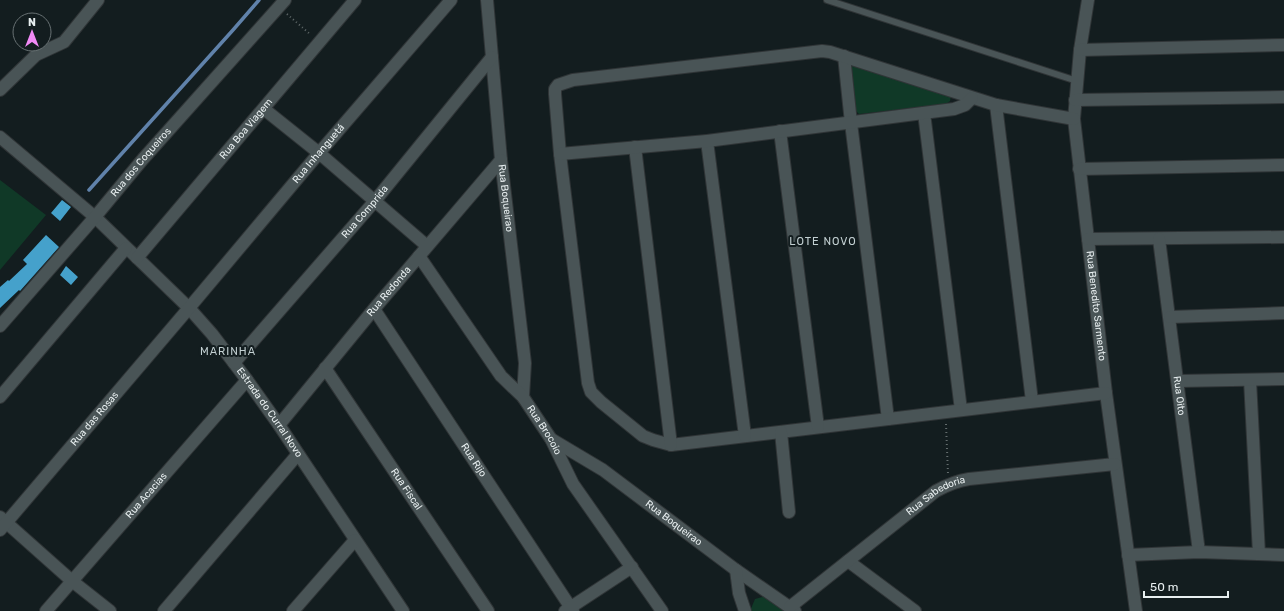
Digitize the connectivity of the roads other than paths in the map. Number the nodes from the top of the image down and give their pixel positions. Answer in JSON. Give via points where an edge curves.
{"nodes":[{"id":1,"x":98,"y":0,"type":"edge"},
{"id":2,"x":355,"y":0,"type":"edge"},
{"id":3,"x":451,"y":0,"type":"edge"},
{"id":4,"x":487,"y":0,"type":"edge"},
{"id":5,"x":827,"y":0,"type":"edge"},
{"id":6,"x":1088,"y":0,"type":"edge"},
{"id":7,"x":282,"y":3,"type":"edge"},
{"id":8,"x":1284,"y":45,"type":"edge"},
{"id":9,"x":1080,"y":50,"type":"junction"},
{"id":10,"x":844,"y":56,"type":"junction"},
{"id":11,"x":492,"y":57,"type":"junction"},
{"id":12,"x":1077,"y":81,"type":"junction"},
{"id":13,"x":0,"y":90,"type":"edge"},
{"id":14,"x":1284,"y":97,"type":"edge"},
{"id":15,"x":972,"y":98,"type":"junction"},
{"id":16,"x":1075,"y":100,"type":"junction"},
{"id":17,"x":996,"y":105,"type":"junction"},
{"id":18,"x":264,"y":109,"type":"junction"},
{"id":19,"x":924,"y":113,"type":"junction"},
{"id":20,"x":1074,"y":119,"type":"junction"},
{"id":21,"x":851,"y":123,"type":"junction"},
{"id":22,"x":780,"y":131,"type":"junction"},
{"id":23,"x":0,"y":137,"type":"edge"},
{"id":24,"x":707,"y":141,"type":"junction"},
{"id":25,"x":636,"y":147,"type":"junction"},
{"id":26,"x":319,"y":153,"type":"junction"},
{"id":27,"x":560,"y":154,"type":"junction"},
{"id":28,"x":501,"y":160,"type":"junction"},
{"id":29,"x":1284,"y":165,"type":"edge"},
{"id":30,"x":1079,"y":169,"type":"junction"},
{"id":31,"x":374,"y":202,"type":"junction"},
{"id":32,"x":95,"y":217,"type":"junction"},
{"id":33,"x":1284,"y":237,"type":"edge"},
{"id":34,"x":1159,"y":238,"type":"junction"},
{"id":35,"x":1088,"y":239,"type":"junction"},
{"id":36,"x":126,"y":248,"type":"junction"},
{"id":37,"x":423,"y":251,"type":"junction"},
{"id":38,"x":137,"y":258,"type":"junction"},
{"id":39,"x":189,"y":308,"type":"junction"},
{"id":40,"x":374,"y":310,"type":"junction"},
{"id":41,"x":1284,"y":313,"type":"edge"},
{"id":42,"x":1170,"y":317,"type":"junction"},
{"id":43,"x":0,"y":326,"type":"edge"},
{"id":44,"x":234,"y":362,"type":"junction"},
{"id":45,"x":325,"y":368,"type":"junction"},
{"id":46,"x":1284,"y":379,"type":"edge"},
{"id":47,"x":247,"y":380,"type":"junction"},
{"id":48,"x":1250,"y":380,"type":"junction"},
{"id":49,"x":1178,"y":381,"type":"junction"},
{"id":50,"x":1106,"y":393,"type":"junction"},
{"id":51,"x":0,"y":397,"type":"edge"},
{"id":52,"x":523,"y":397,"type":"junction"},
{"id":53,"x":1032,"y":401,"type":"junction"},
{"id":54,"x":961,"y":410,"type":"junction"},
{"id":55,"x":888,"y":419,"type":"junction"},
{"id":56,"x":279,"y":426,"type":"junction"},
{"id":57,"x":818,"y":427,"type":"junction"},
{"id":58,"x":781,"y":432,"type":"junction"},
{"id":59,"x":745,"y":436,"type":"junction"},
{"id":60,"x":551,"y":439,"type":"junction"},
{"id":61,"x":671,"y":445,"type":"junction"},
{"id":62,"x":298,"y":454,"type":"junction"},
{"id":63,"x":1115,"y":464,"type":"junction"},
{"id":64,"x":789,"y":512,"type":"dead end"},
{"id":65,"x":2,"y":523,"type":"edge"},
{"id":66,"x":355,"y":540,"type":"junction"},
{"id":67,"x":1199,"y":552,"type":"junction"},
{"id":68,"x":1259,"y":554,"type":"junction"},
{"id":69,"x":1128,"y":555,"type":"junction"},
{"id":70,"x":1284,"y":555,"type":"edge"},
{"id":71,"x":848,"y":561,"type":"junction"},
{"id":72,"x":632,"y":567,"type":"junction"},
{"id":73,"x":736,"y":570,"type":"junction"},
{"id":74,"x":72,"y":581,"type":"junction"},
{"id":75,"x":792,"y":609,"type":"edge"},
{"id":76,"x":569,"y":610,"type":"edge"},
{"id":77,"x":46,"y":611,"type":"edge"},
{"id":78,"x":110,"y":611,"type":"edge"},
{"id":79,"x":164,"y":611,"type":"edge"},
{"id":80,"x":293,"y":611,"type":"edge"},
{"id":81,"x":403,"y":611,"type":"edge"},
{"id":82,"x":488,"y":611,"type":"edge"},
{"id":83,"x":662,"y":611,"type":"edge"},
{"id":84,"x":745,"y":611,"type":"edge"},
{"id":85,"x":915,"y":611,"type":"edge"},
{"id":86,"x":1136,"y":611,"type":"edge"}],
"edges":[{"from":1,"to":13,"type":"street","via":[[64,42],[36,55]]},
{"from":2,"to":18,"type":"street","name":"Rua Boa Viagem"},
{"from":3,"to":26,"type":"street","name":"Rua Inhanguetá"},
{"from":4,"to":11,"type":"street","name":"Rua Boqueirao"},
{"from":5,"to":12,"type":"lane"},
{"from":6,"to":9,"type":"street","name":"Rua Benedito Sarmento"},
{"from":7,"to":32,"type":"street","name":"Rua dos Coqueiros","via":[[142,159]]},
{"from":8,"to":9,"type":"street"},
{"from":9,"to":12,"type":"street","name":"Rua Benedito Sarmento"},
{"from":10,"to":15,"type":"street"},
{"from":10,"to":21,"type":"street"},
{"from":10,"to":27,"type":"street","via":[[811,51],[564,82],[555,89]]},
{"from":11,"to":28,"type":"street","name":"Rua Boqueirao"},
{"from":11,"to":31,"type":"street","name":"Rua Comprida"},
{"from":12,"to":16,"type":"street","name":"Rua Benedito Sarmento"},
{"from":14,"to":16,"type":"street"},
{"from":15,"to":17,"type":"street"},
{"from":15,"to":19,"type":"street","via":[[965,105],[954,109]]},
{"from":16,"to":20,"type":"street","name":"Rua Benedito Sarmento"},
{"from":17,"to":20,"type":"street"},
{"from":17,"to":53,"type":"street"},
{"from":18,"to":26,"type":"street","name":"Rua Brocoio"},
{"from":18,"to":38,"type":"street","name":"Rua Boa Viagem"},
{"from":19,"to":21,"type":"street"},
{"from":19,"to":54,"type":"street"},
{"from":20,"to":30,"type":"street","name":"Rua Benedito Sarmento"},
{"from":21,"to":22,"type":"street"},
{"from":21,"to":55,"type":"street"},
{"from":22,"to":24,"type":"street"},
{"from":22,"to":57,"type":"street"},
{"from":23,"to":32,"type":"street","name":"Estrada do Curral Novo"},
{"from":24,"to":25,"type":"street"},
{"from":24,"to":59,"type":"street"},
{"from":25,"to":27,"type":"street"},
{"from":25,"to":61,"type":"street"},
{"from":26,"to":31,"type":"street","name":"Rua Brocoio"},
{"from":26,"to":39,"type":"street","name":"Rua Inhanguetá"},
{"from":27,"to":61,"type":"street","via":[[591,392],[643,436]]},
{"from":28,"to":37,"type":"street","name":"Rua Redonda"},
{"from":28,"to":52,"type":"street","name":"Rua Boqueirao","via":[[525,363]]},
{"from":29,"to":30,"type":"street"},
{"from":30,"to":35,"type":"street","name":"Rua Benedito Sarmento"},
{"from":31,"to":37,"type":"street","name":"Rua Brocoio"},
{"from":31,"to":44,"type":"street","name":"Rua Comprida"},
{"from":32,"to":36,"type":"street","name":"Estrada do Curral Novo"},
{"from":32,"to":43,"type":"street","name":"Rua dos Coqueiros"},
{"from":33,"to":34,"type":"street"},
{"from":34,"to":35,"type":"street"},
{"from":34,"to":42,"type":"street","name":"Rua Oito"},
{"from":35,"to":50,"type":"street","name":"Rua Benedito Sarmento"},
{"from":36,"to":38,"type":"street","name":"Estrada do Curral Novo"},
{"from":36,"to":51,"type":"street"},
{"from":37,"to":40,"type":"street","name":"Rua Redonda"},
{"from":37,"to":52,"type":"street","name":"Rua Brocoio","via":[[501,376]]},
{"from":38,"to":39,"type":"street","name":"Estrada do Curral Novo"},
{"from":39,"to":44,"type":"street","name":"Estrada do Curral Novo"},
{"from":39,"to":65,"type":"street","name":"Rua das Rosas"},
{"from":40,"to":45,"type":"street","name":"Rua Redonda"},
{"from":40,"to":76,"type":"street","name":"Rua Rijo"},
{"from":41,"to":42,"type":"street"},
{"from":42,"to":49,"type":"street","name":"Rua Oito"},
{"from":44,"to":47,"type":"street","name":"Estrada do Curral Novo"},
{"from":45,"to":56,"type":"street","name":"Rua Redonda"},
{"from":45,"to":82,"type":"street","name":"Rua Fiscal"},
{"from":46,"to":48,"type":"street"},
{"from":47,"to":56,"type":"street","name":"Estrada do Curral Novo"},
{"from":47,"to":74,"type":"street","name":"Rua Acacias"},
{"from":48,"to":49,"type":"street"},
{"from":48,"to":68,"type":"street"},
{"from":49,"to":67,"type":"street","name":"Rua Oito"},
{"from":50,"to":53,"type":"street"},
{"from":50,"to":63,"type":"street","name":"Rua Benedito Sarmento"},
{"from":52,"to":60,"type":"street","name":"Rua Brocoio"},
{"from":53,"to":54,"type":"street"},
{"from":54,"to":55,"type":"street"},
{"from":55,"to":57,"type":"street"},
{"from":56,"to":62,"type":"street","name":"Estrada do Curral Novo"},
{"from":57,"to":58,"type":"street"},
{"from":58,"to":59,"type":"street"},
{"from":58,"to":64,"type":"street"},
{"from":59,"to":61,"type":"street"},
{"from":60,"to":72,"type":"street","name":"Rua Brocoio","via":[[573,484]]},
{"from":60,"to":73,"type":"street","name":"Rua Boqueirao","via":[[603,470]]},
{"from":62,"to":66,"type":"street","name":"Estrada do Curral Novo"},
{"from":62,"to":79,"type":"street"},
{"from":63,"to":69,"type":"street","name":"Rua Benedito Sarmento"},
{"from":63,"to":71,"type":"street","name":"Rua Sabedoria","via":[[958,481],[936,491]]},
{"from":65,"to":74,"type":"street"},
{"from":66,"to":80,"type":"street"},
{"from":66,"to":81,"type":"street","name":"Estrada do Curral Novo"},
{"from":67,"to":68,"type":"street"},
{"from":67,"to":69,"type":"street"},
{"from":68,"to":70,"type":"street"},
{"from":69,"to":86,"type":"street","name":"Rua Benedito Sarmento"},
{"from":71,"to":75,"type":"street","name":"Rua Sabedoria"},
{"from":71,"to":85,"type":"street"},
{"from":72,"to":76,"type":"street"},
{"from":72,"to":83,"type":"street","name":"Rua Brocoio"},
{"from":73,"to":75,"type":"street","name":"Rua Boqueirao"},
{"from":73,"to":84,"type":"street","via":[[739,593]]},
{"from":74,"to":77,"type":"street","name":"Rua Acacias"},
{"from":74,"to":78,"type":"street"}]}
